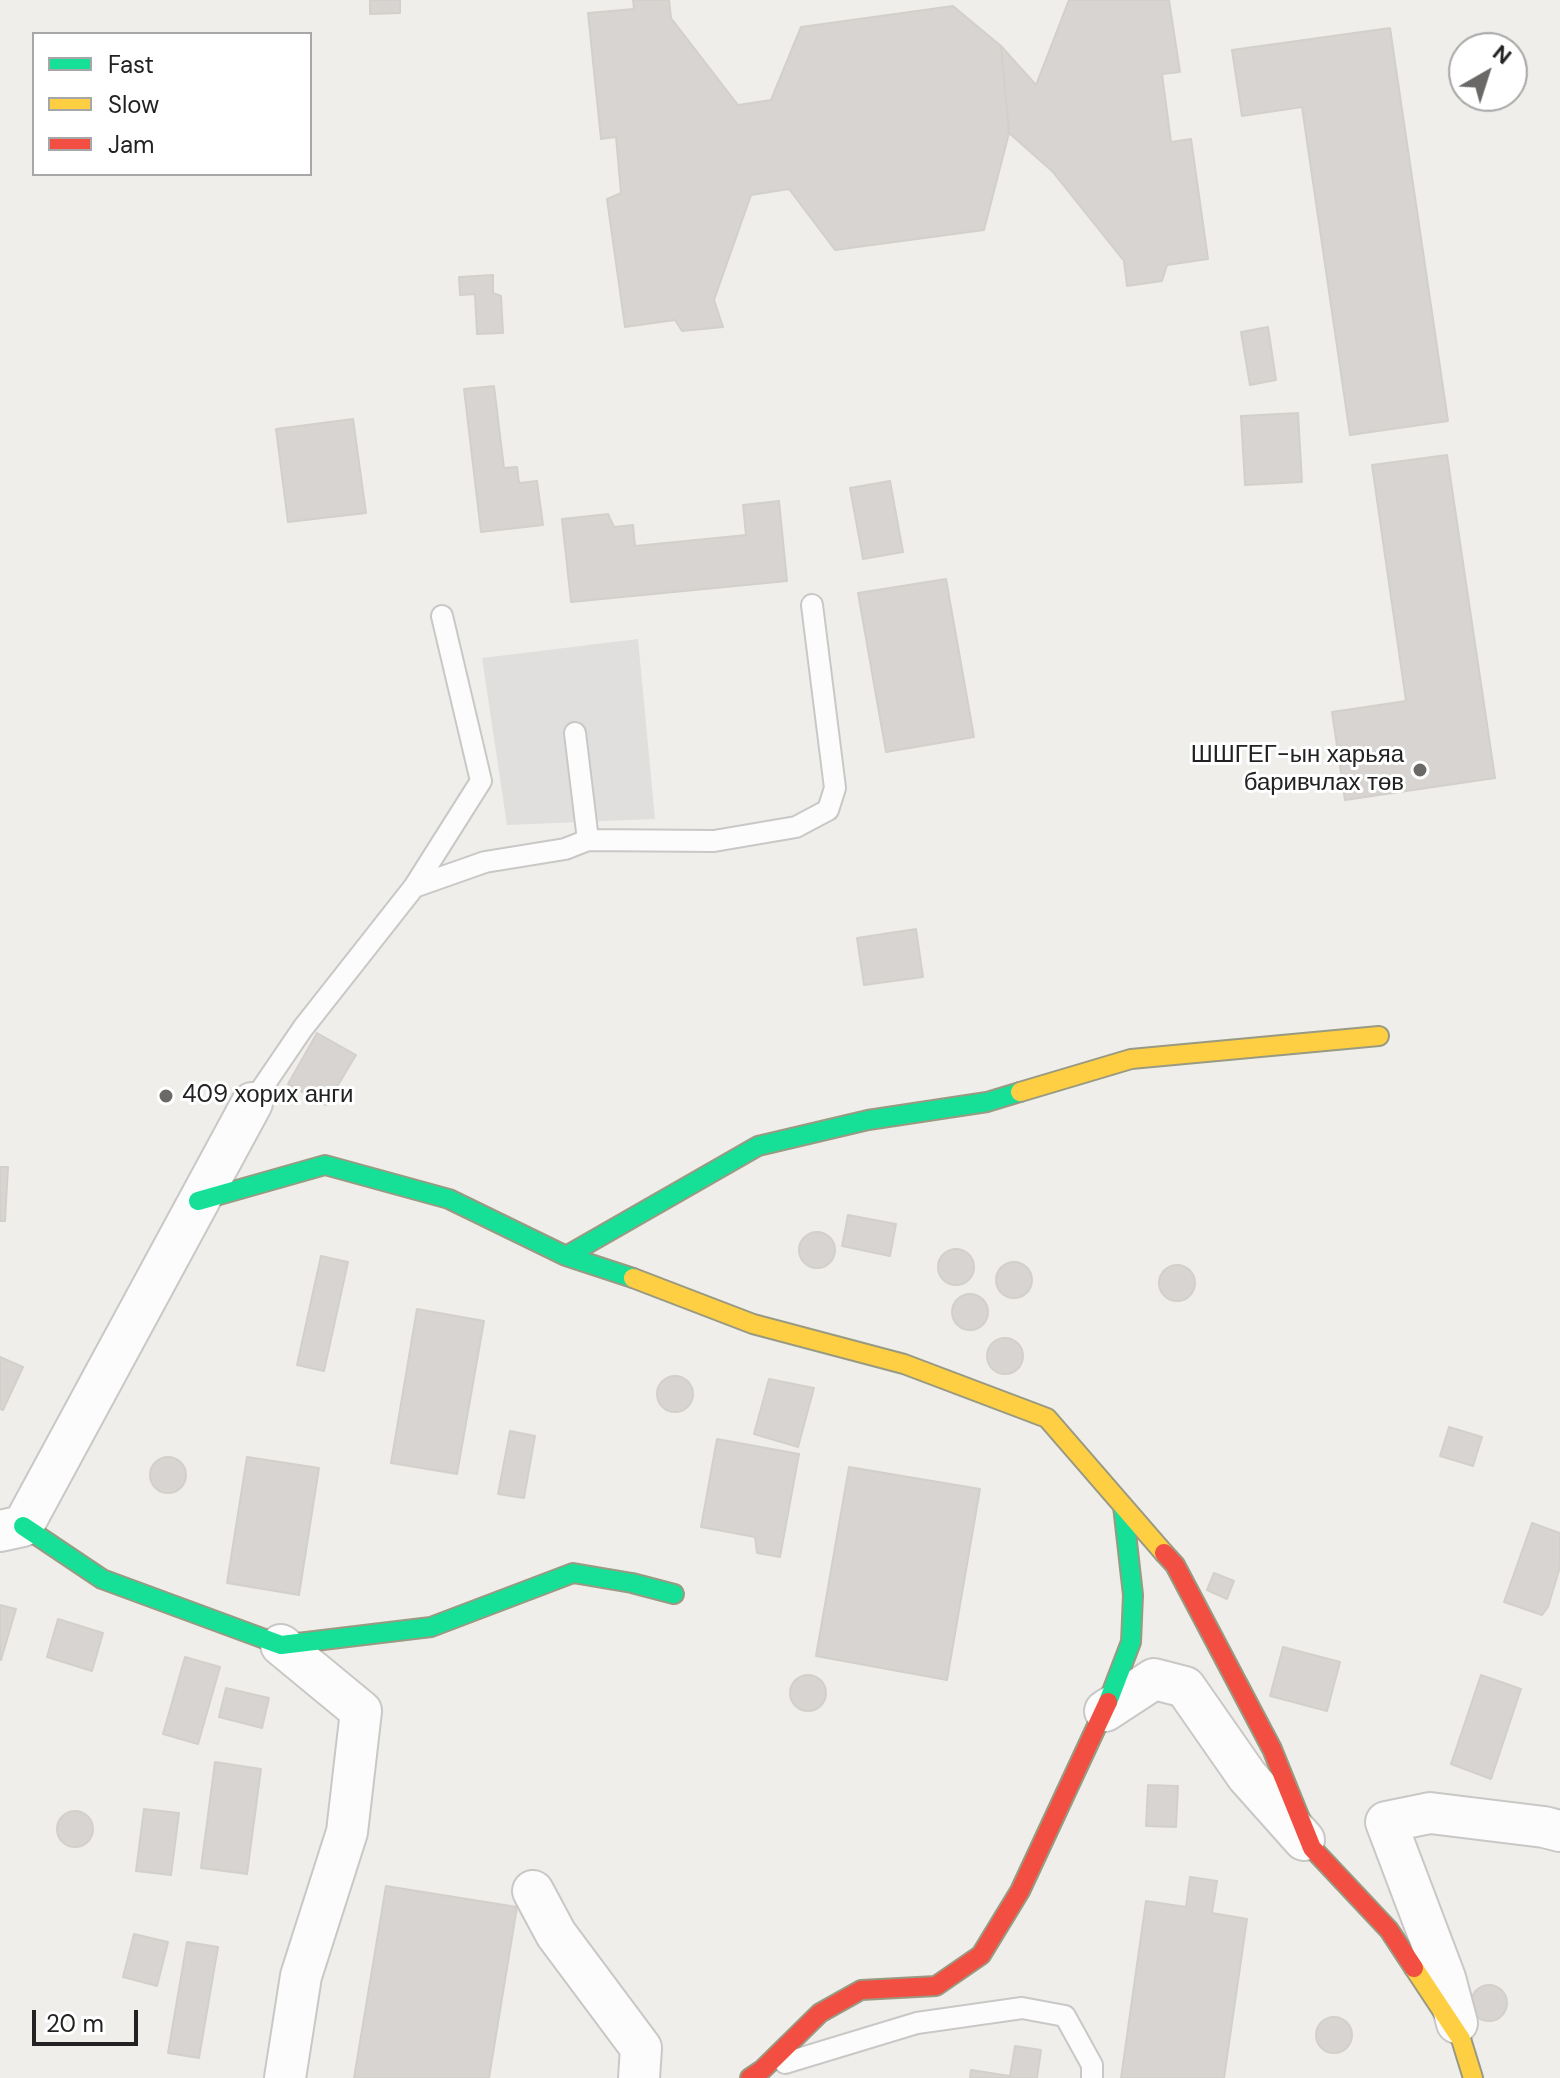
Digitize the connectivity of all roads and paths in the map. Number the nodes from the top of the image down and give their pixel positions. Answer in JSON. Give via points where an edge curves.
{"nodes":[{"id":1,"x":812,"y":605,"type":"dead end"},
{"id":2,"x":442,"y":616,"type":"dead end"},
{"id":3,"x":575,"y":733,"type":"dead end"},
{"id":4,"x":588,"y":840,"type":"junction"},
{"id":5,"x":414,"y":887,"type":"junction"},
{"id":6,"x":1379,"y":1036,"type":"dead end"},
{"id":7,"x":252,"y":1103,"type":"joint"},
{"id":8,"x":198,"y":1201,"type":"junction"},
{"id":9,"x":566,"y":1256,"type":"junction"},
{"id":10,"x":1123,"y":1506,"type":"junction"},
{"id":11,"x":12,"y":1528,"type":"edge"},
{"id":12,"x":674,"y":1594,"type":"dead end"},
{"id":13,"x":281,"y":1645,"type":"junction"},
{"id":14,"x":1105,"y":1711,"type":"junction"},
{"id":15,"x":1560,"y":1831,"type":"edge"},
{"id":16,"x":1312,"y":1848,"type":"junction"},
{"id":17,"x":533,"y":1891,"type":"dead end"},
{"id":18,"x":1461,"y":2039,"type":"junction"},
{"id":19,"x":756,"y":2074,"type":"edge"},
{"id":20,"x":285,"y":2078,"type":"edge"},
{"id":21,"x":639,"y":2078,"type":"edge"},
{"id":22,"x":1092,"y":2078,"type":"edge"},
{"id":23,"x":1473,"y":2078,"type":"edge"}],
"edges":[{"from":1,"to":4,"type":"lane","via":[[835,788],[828,810],[796,827],[714,841]]},
{"from":2,"to":5,"type":"lane","via":[[481,781]]},
{"from":3,"to":4,"type":"lane"},
{"from":4,"to":5,"type":"lane","via":[[485,862]]},
{"from":5,"to":7,"type":"lane","via":[[303,1028]]},
{"from":6,"to":9,"type":"street","via":[[1131,1059],[987,1102],[868,1120],[758,1146]]},
{"from":7,"to":8,"type":"street"},
{"from":8,"to":9,"type":"street","via":[[325,1165],[449,1199]]},
{"from":8,"to":11,"type":"street"},
{"from":9,"to":10,"type":"street","via":[[753,1324],[904,1364],[1047,1418]]},
{"from":10,"to":14,"type":"street","via":[[1133,1595],[1131,1642]]},
{"from":10,"to":16,"type":"street","via":[[1175,1565],[1272,1749]]},
{"from":11,"to":13,"type":"street","via":[[102,1579]]},
{"from":12,"to":13,"type":"street","via":[[573,1573],[431,1627]]},
{"from":13,"to":20,"type":"street","via":[[361,1711],[347,1832],[301,1976]]},
{"from":14,"to":16,"type":"street","via":[[1154,1679],[1185,1687],[1247,1776]]},
{"from":14,"to":19,"type":"street","via":[[1020,1891],[981,1955],[936,1986],[861,1990],[820,2013]]},
{"from":15,"to":18,"type":"street","via":[[1430,1813],[1386,1822],[1445,1978]]},
{"from":16,"to":18,"type":"street","via":[[1389,1930]]},
{"from":17,"to":21,"type":"street","via":[[556,1934],[641,2048]]},
{"from":18,"to":23,"type":"street"},
{"from":19,"to":22,"type":"lane","via":[[917,2023],[1022,2008],[1065,2016],[1092,2065]]}]}
